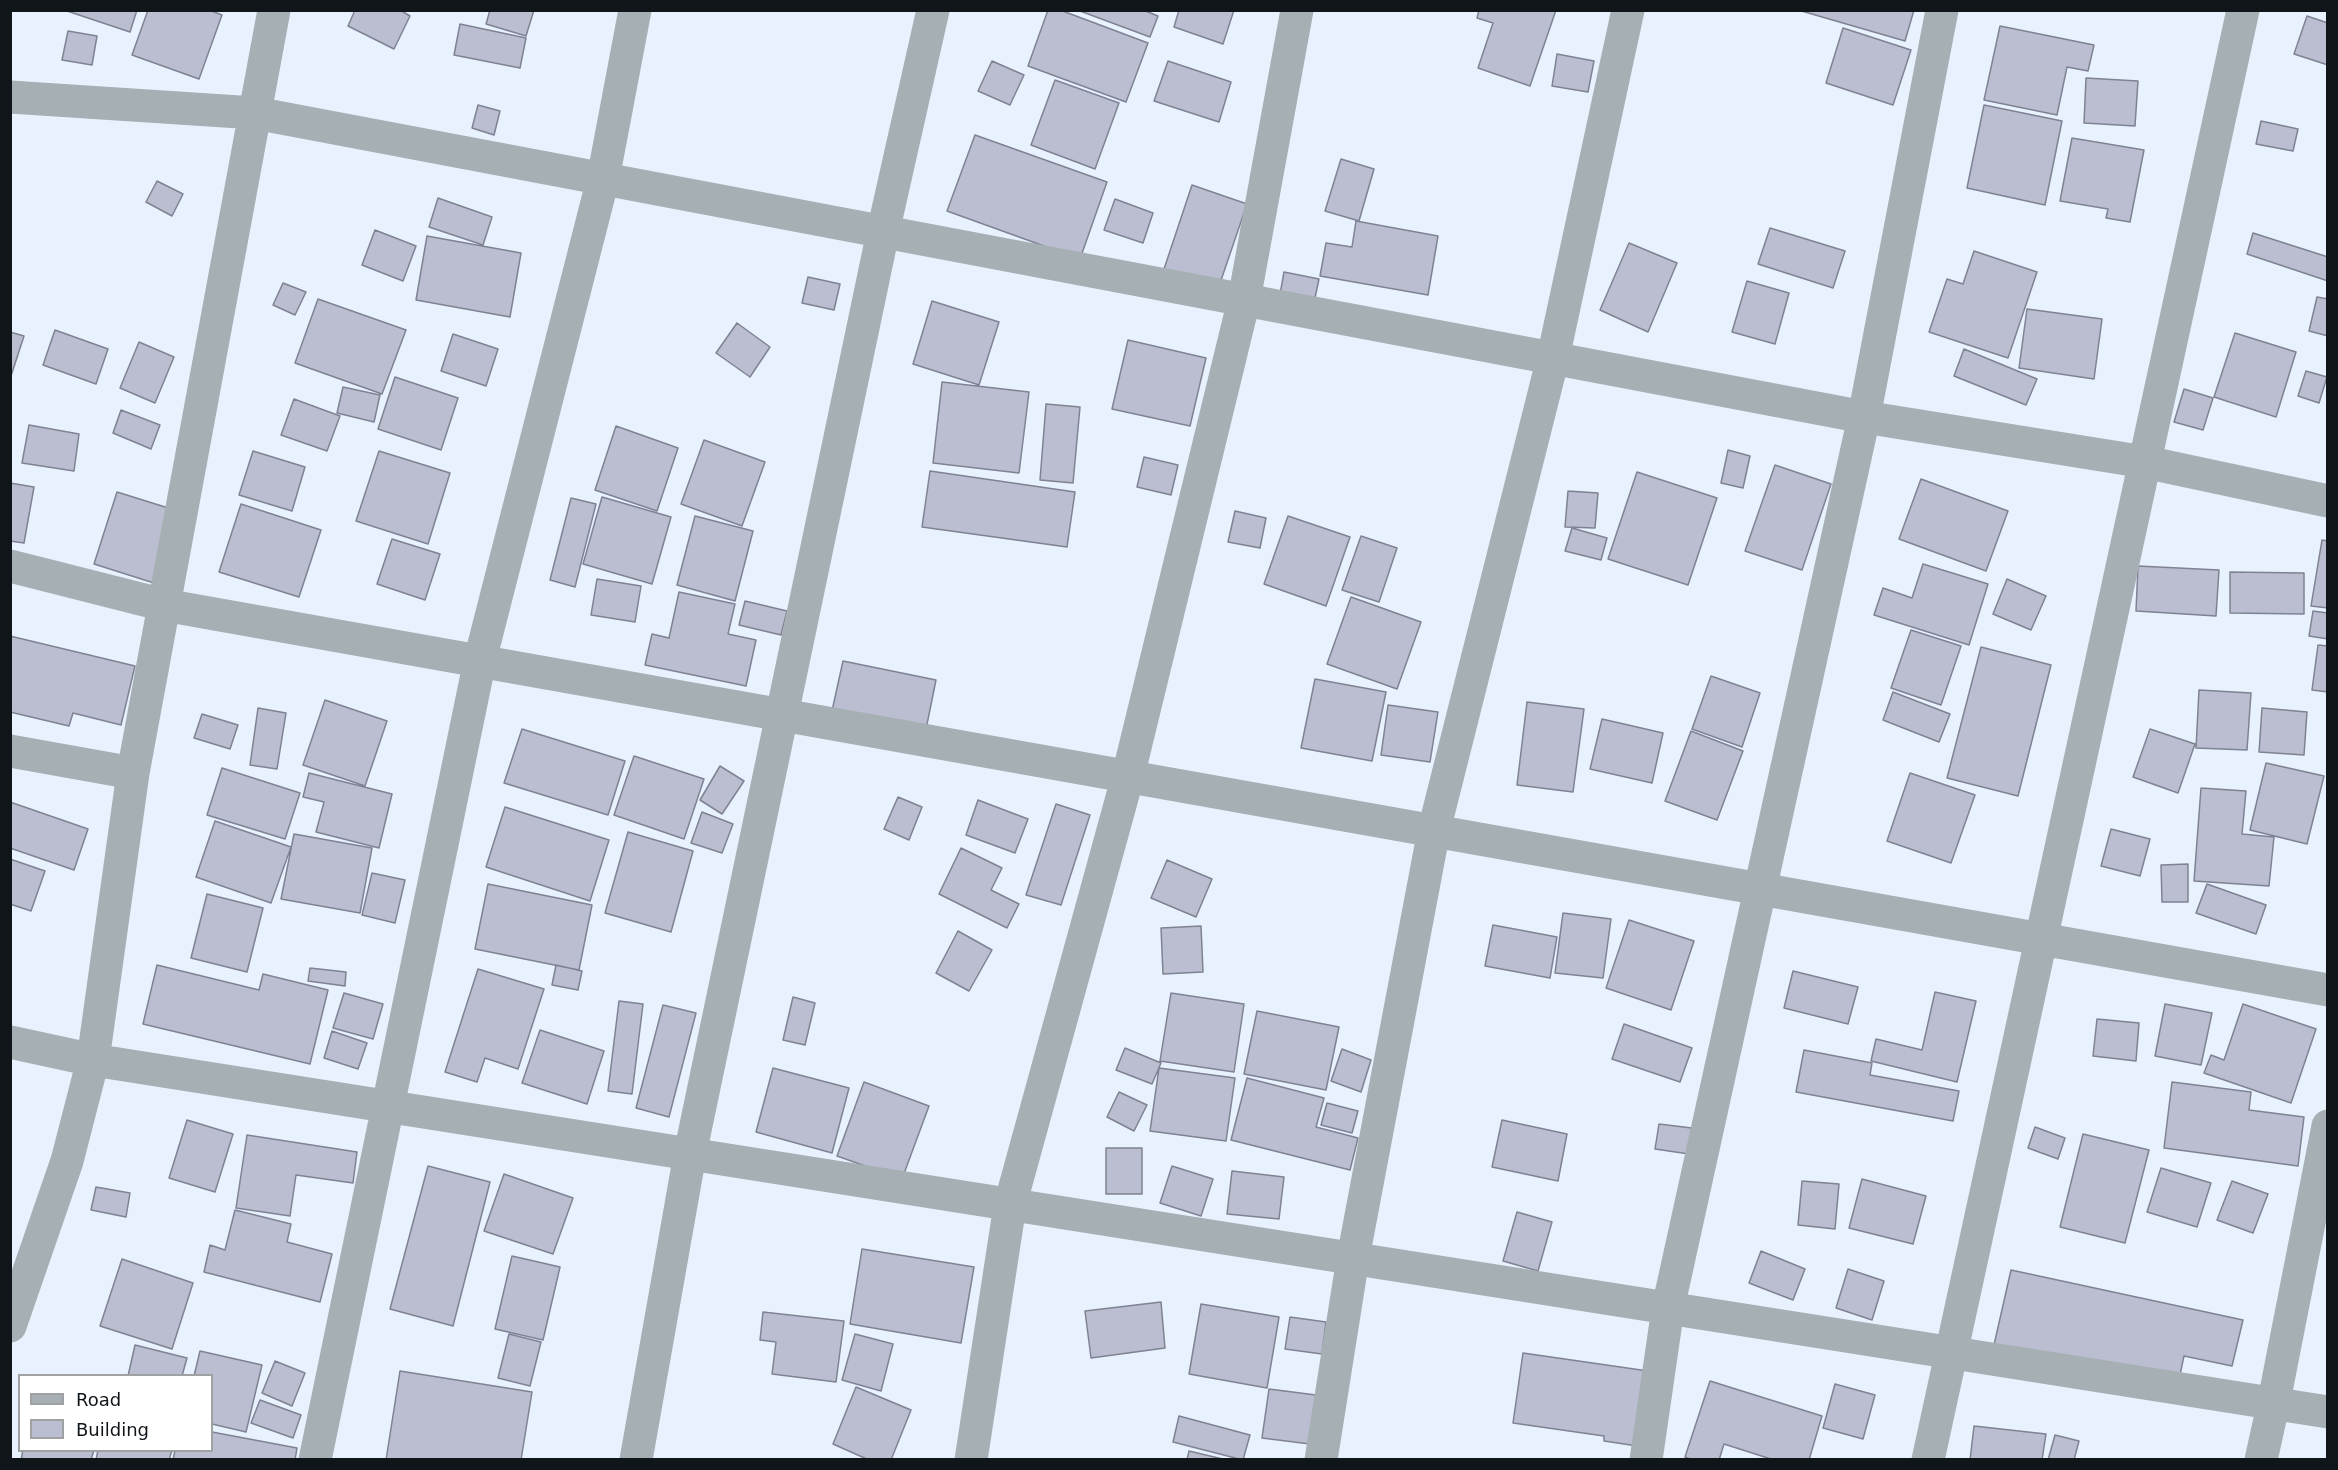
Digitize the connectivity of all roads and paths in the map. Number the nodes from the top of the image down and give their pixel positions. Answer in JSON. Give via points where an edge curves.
{"nodes":[{"id":1,"x":274,"y":10,"type":"edge"},
{"id":2,"x":635,"y":10,"type":"edge"},
{"id":3,"x":933,"y":10,"type":"edge"},
{"id":4,"x":1297,"y":10,"type":"edge"},
{"id":5,"x":1628,"y":10,"type":"edge"},
{"id":6,"x":1942,"y":10,"type":"edge"},
{"id":7,"x":2243,"y":10,"type":"edge"},
{"id":8,"x":10,"y":96,"type":"edge"},
{"id":9,"x":255,"y":113,"type":"junction"},
{"id":10,"x":603,"y":179,"type":"junction"},
{"id":11,"x":883,"y":232,"type":"junction"},
{"id":12,"x":1244,"y":300,"type":"junction"},
{"id":13,"x":1553,"y":358,"type":"junction"},
{"id":14,"x":1864,"y":417,"type":"junction"},
{"id":15,"x":2145,"y":462,"type":"junction"},
{"id":16,"x":2328,"y":501,"type":"edge"},
{"id":17,"x":10,"y":566,"type":"edge"},
{"id":18,"x":164,"y":605,"type":"junction"},
{"id":19,"x":480,"y":660,"type":"junction"},
{"id":20,"x":783,"y":715,"type":"junction"},
{"id":21,"x":10,"y":751,"type":"edge"},
{"id":22,"x":133,"y":773,"type":"junction"},
{"id":23,"x":1128,"y":776,"type":"junction"},
{"id":24,"x":1434,"y":830,"type":"junction"},
{"id":25,"x":1761,"y":889,"type":"junction"},
{"id":26,"x":2041,"y":939,"type":"junction"},
{"id":27,"x":2328,"y":990,"type":"edge"},
{"id":28,"x":10,"y":1042,"type":"edge"},
{"id":29,"x":93,"y":1060,"type":"junction"},
{"id":30,"x":389,"y":1107,"type":"junction"},
{"id":31,"x":2328,"y":1126,"type":"edge"},
{"id":32,"x":690,"y":1154,"type":"junction"},
{"id":33,"x":1010,"y":1205,"type":"junction"},
{"id":34,"x":1353,"y":1258,"type":"junction"},
{"id":35,"x":1668,"y":1308,"type":"junction"},
{"id":36,"x":10,"y":1326,"type":"edge"},
{"id":37,"x":1951,"y":1354,"type":"junction"},
{"id":38,"x":2272,"y":1404,"type":"junction"},
{"id":39,"x":2328,"y":1412,"type":"edge"},
{"id":40,"x":315,"y":1460,"type":"edge"},
{"id":41,"x":636,"y":1460,"type":"edge"},
{"id":42,"x":971,"y":1460,"type":"edge"},
{"id":43,"x":1321,"y":1460,"type":"edge"},
{"id":44,"x":1646,"y":1460,"type":"edge"},
{"id":45,"x":1929,"y":1460,"type":"edge"},
{"id":46,"x":2261,"y":1460,"type":"edge"}],
"edges":[{"from":1,"to":9,"type":"street"},
{"from":2,"to":10,"type":"street"},
{"from":3,"to":11,"type":"street"},
{"from":4,"to":12,"type":"street"},
{"from":5,"to":13,"type":"street"},
{"from":6,"to":14,"type":"street"},
{"from":7,"to":15,"type":"street"},
{"from":8,"to":9,"type":"street"},
{"from":9,"to":10,"type":"street"},
{"from":9,"to":18,"type":"street"},
{"from":10,"to":11,"type":"street"},
{"from":10,"to":19,"type":"street"},
{"from":11,"to":12,"type":"street"},
{"from":11,"to":20,"type":"street"},
{"from":12,"to":13,"type":"street"},
{"from":12,"to":23,"type":"street"},
{"from":13,"to":14,"type":"street"},
{"from":13,"to":24,"type":"street"},
{"from":14,"to":15,"type":"street"},
{"from":14,"to":25,"type":"street"},
{"from":15,"to":16,"type":"street"},
{"from":15,"to":26,"type":"street"},
{"from":17,"to":18,"type":"street"},
{"from":18,"to":19,"type":"street"},
{"from":18,"to":22,"type":"street"},
{"from":19,"to":20,"type":"street"},
{"from":19,"to":30,"type":"street"},
{"from":20,"to":23,"type":"street"},
{"from":20,"to":32,"type":"street"},
{"from":21,"to":22,"type":"street"},
{"from":22,"to":29,"type":"street"},
{"from":23,"to":24,"type":"street"},
{"from":23,"to":33,"type":"street"},
{"from":24,"to":25,"type":"street"},
{"from":24,"to":34,"type":"street"},
{"from":25,"to":26,"type":"street"},
{"from":25,"to":35,"type":"street"},
{"from":26,"to":27,"type":"street"},
{"from":26,"to":37,"type":"street"},
{"from":28,"to":29,"type":"street"},
{"from":29,"to":30,"type":"street"},
{"from":29,"to":36,"type":"street","via":[[67,1161]]},
{"from":30,"to":32,"type":"street"},
{"from":30,"to":40,"type":"street"},
{"from":31,"to":38,"type":"street"},
{"from":32,"to":33,"type":"street"},
{"from":32,"to":41,"type":"street"},
{"from":33,"to":34,"type":"street"},
{"from":33,"to":42,"type":"street"},
{"from":34,"to":35,"type":"street"},
{"from":34,"to":43,"type":"street"},
{"from":35,"to":37,"type":"street"},
{"from":35,"to":44,"type":"street"},
{"from":37,"to":38,"type":"street"},
{"from":37,"to":45,"type":"street"},
{"from":38,"to":39,"type":"street"},
{"from":38,"to":46,"type":"street"}]}
